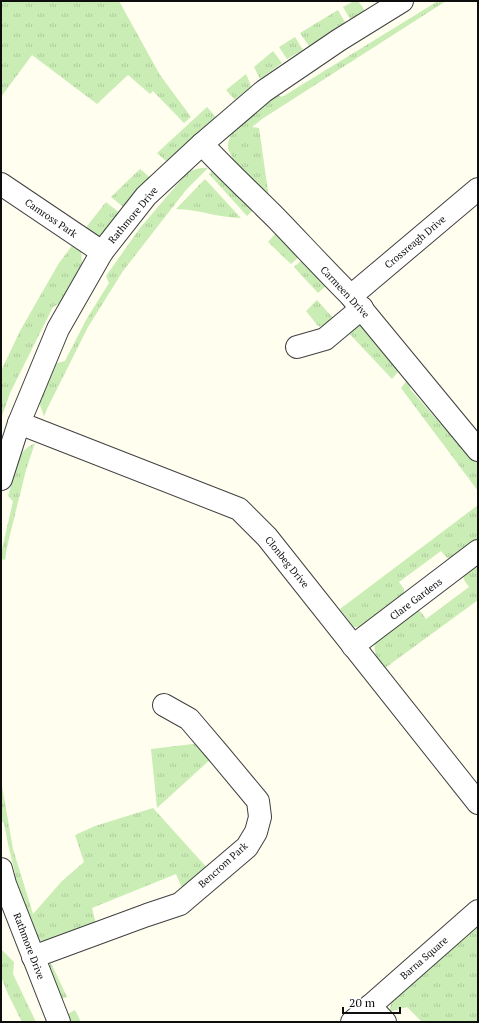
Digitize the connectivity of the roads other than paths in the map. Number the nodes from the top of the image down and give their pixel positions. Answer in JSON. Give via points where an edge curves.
{"nodes":[{"id":1,"x":402,"y":1,"type":"edge"},
{"id":2,"x":202,"y":144,"type":"junction"},
{"id":3,"x":1,"y":184,"type":"edge"},
{"id":4,"x":478,"y":189,"type":"edge"},
{"id":5,"x":102,"y":252,"type":"junction"},
{"id":6,"x":356,"y":302,"type":"junction"},
{"id":7,"x":297,"y":347,"type":"dead end"},
{"id":8,"x":19,"y":423,"type":"junction"},
{"id":9,"x":478,"y":450,"type":"edge"},
{"id":10,"x":1,"y":479,"type":"edge"},
{"id":11,"x":478,"y":551,"type":"edge"},
{"id":12,"x":353,"y":646,"type":"junction"},
{"id":13,"x":164,"y":705,"type":"dead end"},
{"id":14,"x":478,"y":803,"type":"edge"},
{"id":15,"x":1,"y":869,"type":"edge"},
{"id":16,"x":478,"y":911,"type":"edge"},
{"id":17,"x":33,"y":957,"type":"junction"},
{"id":18,"x":370,"y":1006,"type":"junction"},
{"id":19,"x":59,"y":1022,"type":"edge"},
{"id":20,"x":352,"y":1022,"type":"edge"},
{"id":21,"x":385,"y":1022,"type":"edge"}],
"edges":[{"from":1,"to":2,"type":"street","name":"Rathmore Drive","via":[[264,91]]},
{"from":2,"to":5,"type":"street","name":"Rathmore Drive","via":[[146,196]]},
{"from":2,"to":6,"type":"street","name":"Carmeen Drive"},
{"from":3,"to":5,"type":"street","name":"Camross Park"},
{"from":4,"to":6,"type":"street","name":"Crossreagh Drive"},
{"from":5,"to":8,"type":"street","name":"Rathmore Drive","via":[[58,329]]},
{"from":6,"to":7,"type":"street","name":"Crossreagh Drive","via":[[325,339]]},
{"from":6,"to":9,"type":"street","name":"Carmeen Drive"},
{"from":8,"to":10,"type":"street","name":"Rathmore Drive"},
{"from":8,"to":12,"type":"street","name":"Clonbeg Drive","via":[[239,509],[267,537]]},
{"from":11,"to":12,"type":"street","name":"Clare Gardens"},
{"from":12,"to":14,"type":"street","name":"Clonbeg Drive"},
{"from":13,"to":17,"type":"street","name":"Bencrom Park","via":[[189,719],[258,801],[260,817],[256,832],[247,847],[180,904]]},
{"from":15,"to":17,"type":"street","name":"Rathmore Drive"},
{"from":16,"to":18,"type":"street","name":"Barna Square"},
{"from":17,"to":19,"type":"street","name":"Rathmore Drive"},
{"from":18,"to":20,"type":"street","name":"Barna Square"},
{"from":18,"to":21,"type":"street"}]}
